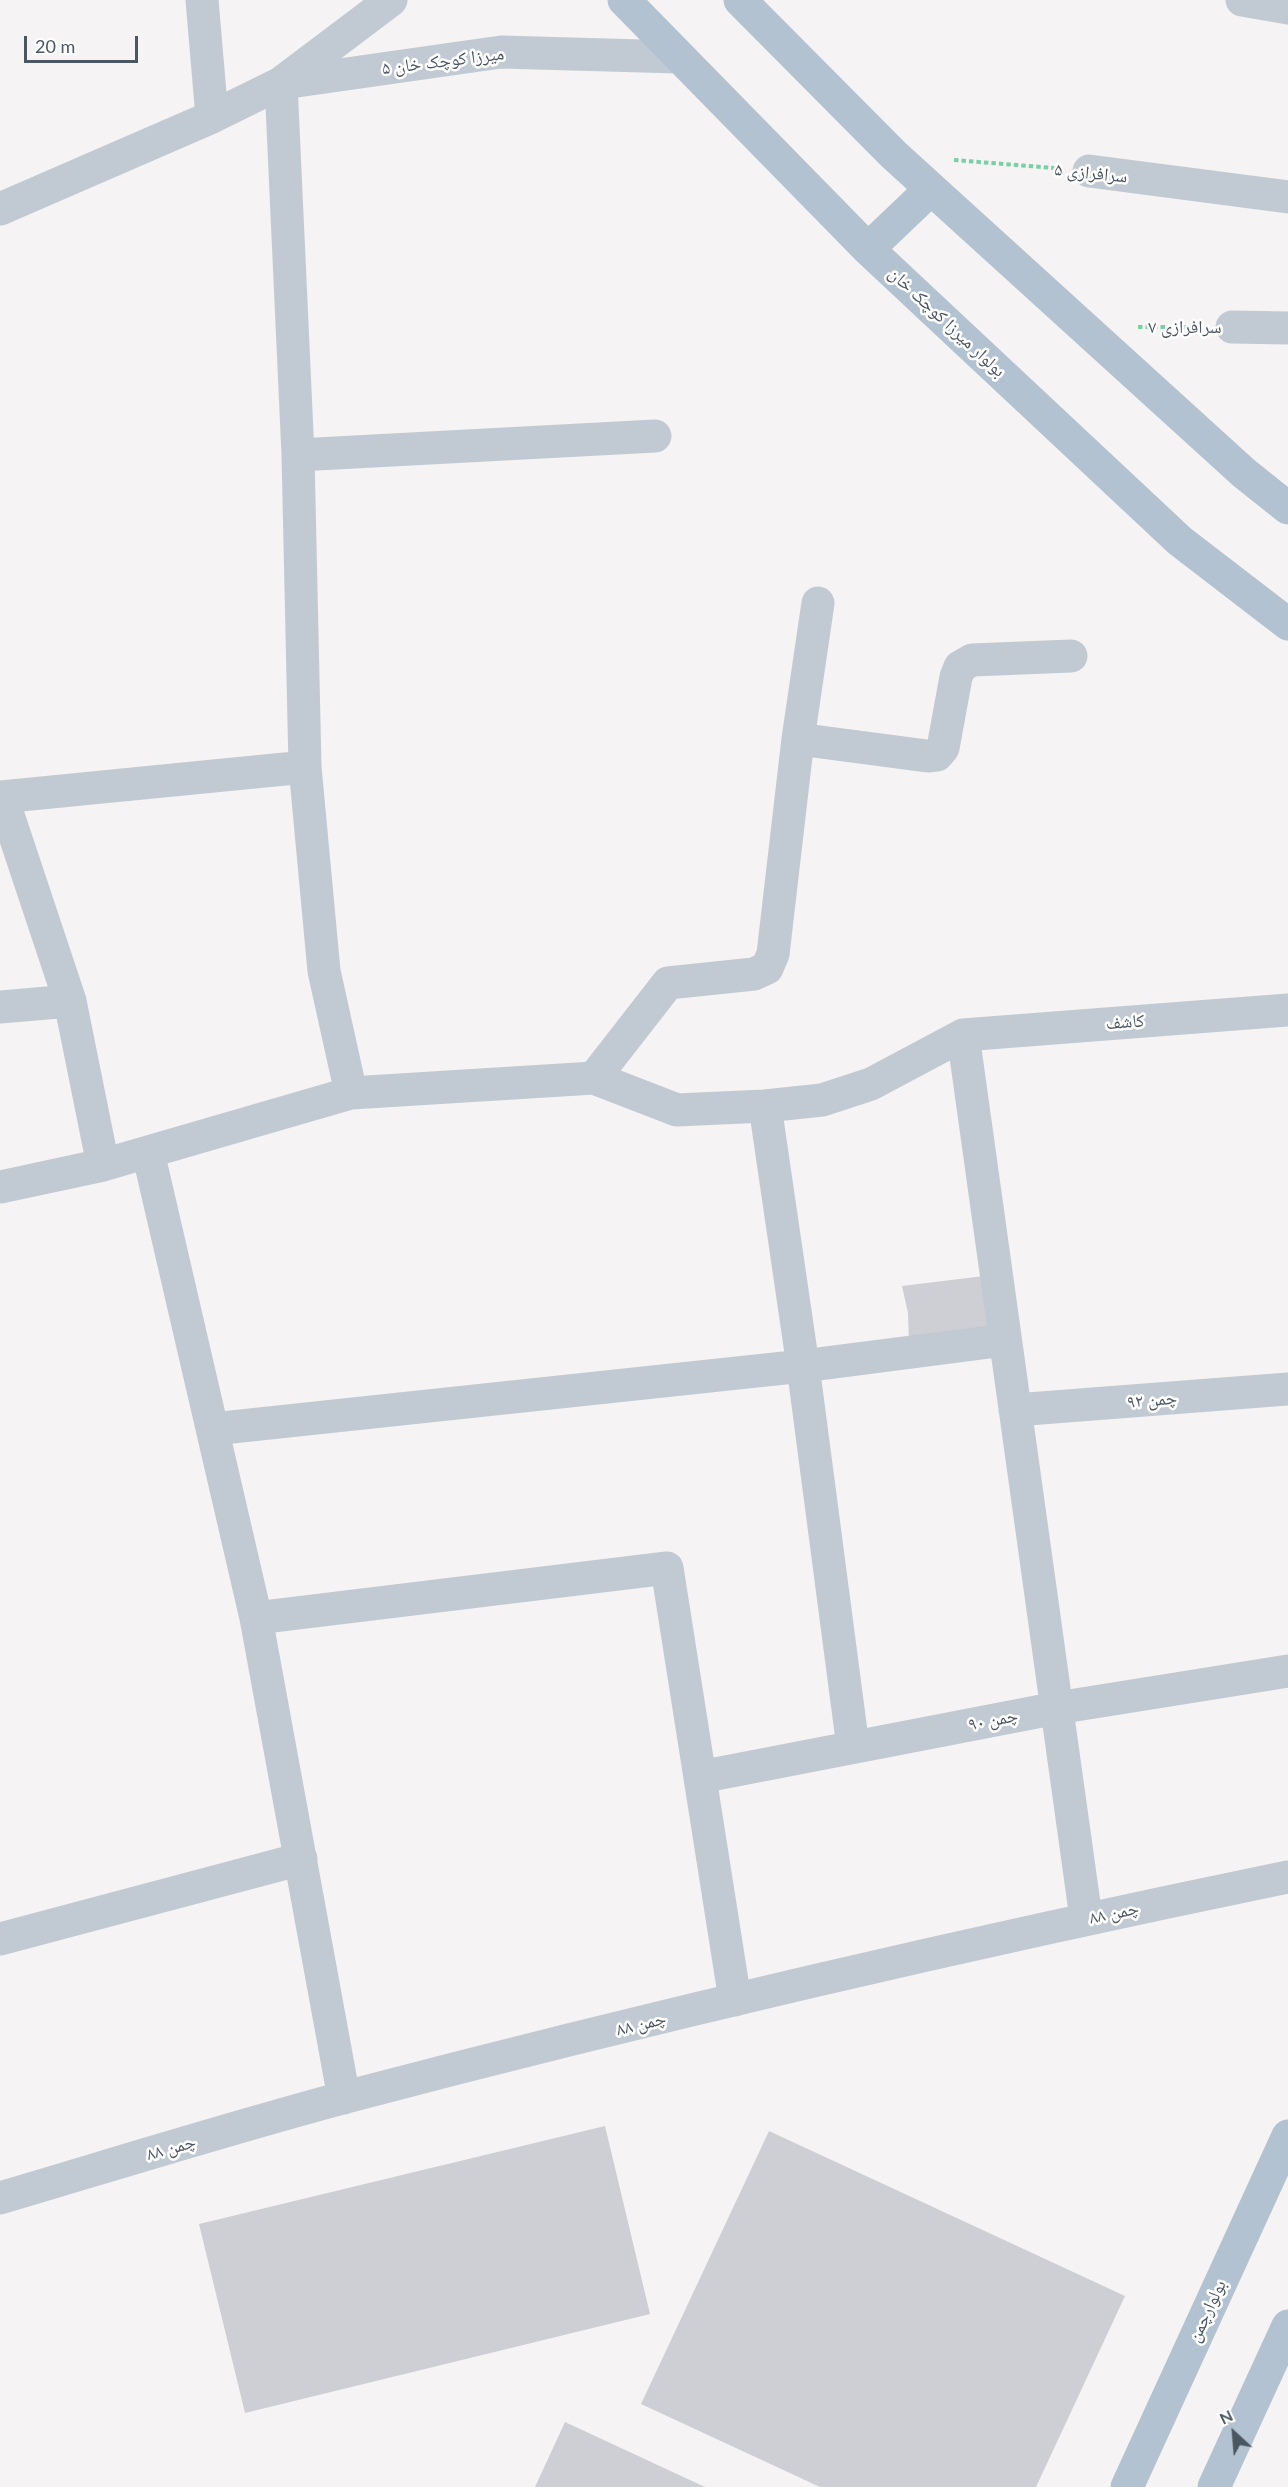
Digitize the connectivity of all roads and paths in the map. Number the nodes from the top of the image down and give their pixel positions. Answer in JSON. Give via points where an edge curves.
{"nodes":[{"id":1,"x":202,"y":0,"type":"edge"},
{"id":2,"x":391,"y":0,"type":"edge"},
{"id":3,"x":624,"y":0,"type":"edge"},
{"id":4,"x":740,"y":0,"type":"edge"},
{"id":5,"x":1242,"y":0,"type":"edge"},
{"id":6,"x":1288,"y":8,"type":"edge"},
{"id":7,"x":678,"y":57,"type":"junction"},
{"id":8,"x":281,"y":83,"type":"junction"},
{"id":9,"x":212,"y":117,"type":"junction"},
{"id":10,"x":951,"y":160,"type":"dead end"},
{"id":11,"x":1089,"y":171,"type":"joint"},
{"id":12,"x":931,"y":189,"type":"junction"},
{"id":13,"x":1288,"y":197,"type":"edge"},
{"id":14,"x":0,"y":209,"type":"edge"},
{"id":15,"x":868,"y":249,"type":"junction"},
{"id":16,"x":1083,"y":327,"type":"junction"},
{"id":17,"x":1232,"y":327,"type":"joint"},
{"id":18,"x":1288,"y":328,"type":"edge"},
{"id":19,"x":655,"y":436,"type":"dead end"},
{"id":20,"x":298,"y":455,"type":"junction"},
{"id":21,"x":1288,"y":508,"type":"edge"},
{"id":22,"x":818,"y":603,"type":"dead end"},
{"id":23,"x":1288,"y":624,"type":"edge"},
{"id":24,"x":1071,"y":656,"type":"dead end"},
{"id":25,"x":798,"y":739,"type":"junction"},
{"id":26,"x":305,"y":767,"type":"junction"},
{"id":27,"x":1,"y":797,"type":"edge"},
{"id":28,"x":70,"y":1001,"type":"junction"},
{"id":29,"x":0,"y":1007,"type":"edge"},
{"id":30,"x":1288,"y":1010,"type":"edge"},
{"id":31,"x":963,"y":1035,"type":"junction"},
{"id":32,"x":594,"y":1077,"type":"junction"},
{"id":33,"x":351,"y":1093,"type":"junction"},
{"id":34,"x":765,"y":1106,"type":"junction"},
{"id":35,"x":148,"y":1152,"type":"junction"},
{"id":36,"x":103,"y":1165,"type":"junction"},
{"id":37,"x":0,"y":1187,"type":"edge"},
{"id":38,"x":1005,"y":1340,"type":"junction"},
{"id":39,"x":804,"y":1365,"type":"junction"},
{"id":40,"x":1288,"y":1389,"type":"edge"},
{"id":41,"x":1015,"y":1410,"type":"junction"},
{"id":42,"x":213,"y":1429,"type":"junction"},
{"id":43,"x":256,"y":1618,"type":"junction"},
{"id":44,"x":1288,"y":1671,"type":"edge"},
{"id":45,"x":1057,"y":1708,"type":"junction"},
{"id":46,"x":853,"y":1747,"type":"junction"},
{"id":47,"x":700,"y":1777,"type":"junction"},
{"id":48,"x":301,"y":1859,"type":"junction"},
{"id":49,"x":1288,"y":1877,"type":"edge"},
{"id":50,"x":1086,"y":1918,"type":"junction"},
{"id":51,"x":0,"y":1939,"type":"edge"},
{"id":52,"x":735,"y":2000,"type":"junction"},
{"id":53,"x":344,"y":2098,"type":"junction"},
{"id":54,"x":1288,"y":2136,"type":"edge"},
{"id":55,"x":0,"y":2198,"type":"edge"},
{"id":56,"x":1288,"y":2326,"type":"edge"},
{"id":57,"x":1127,"y":2487,"type":"edge"},
{"id":58,"x":1214,"y":2487,"type":"edge"}],
"edges":[{"from":1,"to":9,"type":"street"},
{"from":2,"to":8,"type":"street","name":"میرزا کوچک خان ۵"},
{"from":3,"to":7,"type":"main road","name":"بولوار میرزا کوچک خان"},
{"from":4,"to":12,"type":"main road"},
{"from":5,"to":6,"type":"street"},
{"from":7,"to":8,"type":"street","name":"میرزا کوچک خان ۵","via":[[501,52]]},
{"from":7,"to":15,"type":"main road","name":"بولوار میرزا کوچک خان"},
{"from":8,"to":9,"type":"street","name":"میرزا کوچک خان ۵"},
{"from":8,"to":20,"type":"street"},
{"from":9,"to":14,"type":"street","name":"میرزا کوچک خان ۵"},
{"from":10,"to":11,"type":"path","name":"سرافرازی ۵"},
{"from":11,"to":13,"type":"street","name":"سرافرازی ۵"},
{"from":12,"to":15,"type":"main road"},
{"from":12,"to":16,"type":"main road"},
{"from":15,"to":23,"type":"main road","name":"بولوار میرزا کوچک خان","via":[[1180,541]]},
{"from":16,"to":17,"type":"path","name":"سرافرازی ۷"},
{"from":16,"to":21,"type":"main road"},
{"from":17,"to":18,"type":"street","name":"سرافرازی ۷"},
{"from":19,"to":20,"type":"street"},
{"from":20,"to":26,"type":"street"},
{"from":22,"to":25,"type":"street"},
{"from":24,"to":25,"type":"street","via":[[972,660],[960,667],[943,748],[937,755]]},
{"from":25,"to":32,"type":"street","via":[[773,954],[767,968],[754,974],[669,983]]},
{"from":26,"to":27,"type":"street"},
{"from":26,"to":33,"type":"street","via":[[324,971]]},
{"from":27,"to":28,"type":"street"},
{"from":28,"to":29,"type":"street"},
{"from":28,"to":36,"type":"street"},
{"from":30,"to":31,"type":"street","name":"کاشف"},
{"from":31,"to":34,"type":"street","via":[[871,1084],[822,1100]]},
{"from":31,"to":38,"type":"street"},
{"from":32,"to":33,"type":"street"},
{"from":32,"to":34,"type":"street","via":[[676,1110]]},
{"from":33,"to":35,"type":"street"},
{"from":34,"to":39,"type":"street"},
{"from":35,"to":36,"type":"street"},
{"from":35,"to":42,"type":"street"},
{"from":36,"to":37,"type":"street"},
{"from":38,"to":39,"type":"street"},
{"from":38,"to":41,"type":"street"},
{"from":39,"to":42,"type":"street"},
{"from":39,"to":46,"type":"street"},
{"from":40,"to":41,"type":"street","name":"چمن ۹۲"},
{"from":41,"to":45,"type":"street"},
{"from":42,"to":43,"type":"street"},
{"from":43,"to":47,"type":"street","via":[[667,1569]]},
{"from":43,"to":48,"type":"street"},
{"from":44,"to":45,"type":"street","name":"چمن ۹۰"},
{"from":45,"to":46,"type":"street","name":"چمن ۹۰"},
{"from":45,"to":50,"type":"street"},
{"from":46,"to":47,"type":"street","name":"چمن ۹۰"},
{"from":47,"to":52,"type":"street"},
{"from":48,"to":51,"type":"street"},
{"from":48,"to":53,"type":"street"},
{"from":49,"to":50,"type":"street","name":"چمن ۸۸"},
{"from":50,"to":52,"type":"street","name":"چمن ۸۸"},
{"from":52,"to":53,"type":"street","name":"چمن ۸۸"},
{"from":53,"to":55,"type":"street","name":"چمن ۸۸"},
{"from":54,"to":57,"type":"main road","name":"بولوارچمن"},
{"from":56,"to":58,"type":"main road"}]}
